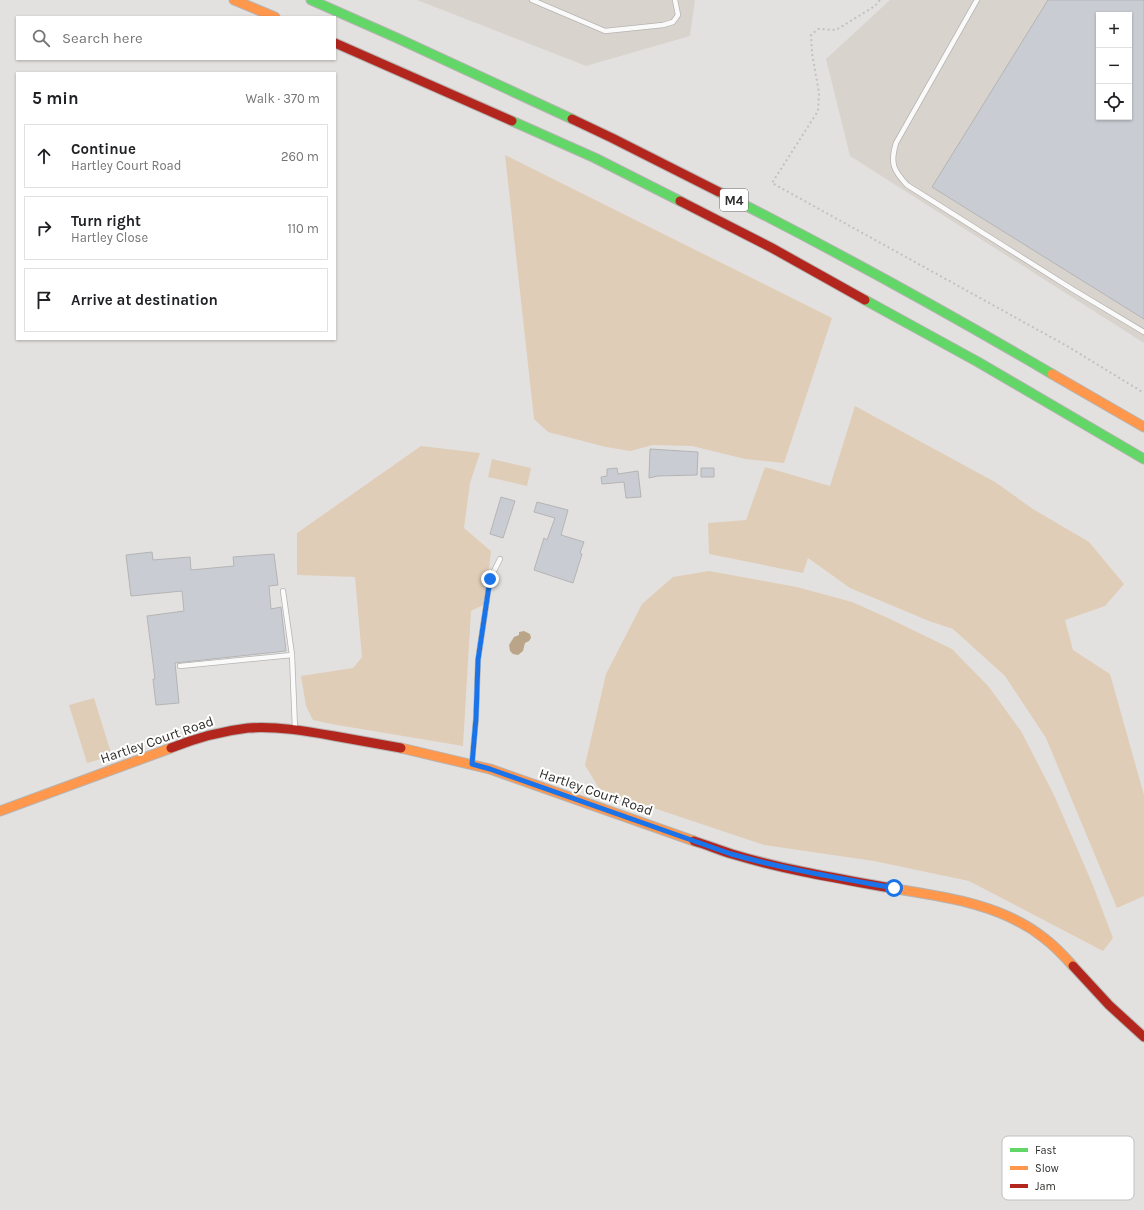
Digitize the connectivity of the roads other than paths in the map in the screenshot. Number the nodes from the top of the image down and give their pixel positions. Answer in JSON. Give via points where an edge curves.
{"nodes":[{"id":1,"x":234,"y":0,"type":"edge"},
{"id":2,"x":311,"y":0,"type":"edge"},
{"id":3,"x":532,"y":0,"type":"edge"},
{"id":4,"x":675,"y":0,"type":"edge"},
{"id":5,"x":977,"y":0,"type":"edge"},
{"id":6,"x":272,"y":16,"type":"edge"},
{"id":7,"x":336,"y":43,"type":"edge"},
{"id":8,"x":1144,"y":332,"type":"edge"},
{"id":9,"x":1144,"y":427,"type":"edge"},
{"id":10,"x":1144,"y":459,"type":"edge"},
{"id":11,"x":500,"y":559,"type":"dead end"},
{"id":12,"x":283,"y":591,"type":"dead end"},
{"id":13,"x":292,"y":654,"type":"junction"},
{"id":14,"x":180,"y":666,"type":"dead end"},
{"id":15,"x":295,"y":729,"type":"junction"},
{"id":16,"x":472,"y":764,"type":"junction"},
{"id":17,"x":0,"y":811,"type":"edge"},
{"id":18,"x":1144,"y":1037,"type":"edge"}],
"edges":[{"from":1,"to":6,"type":"main road"},
{"from":2,"to":9,"type":"main road","number":"M4","via":[[612,138],[784,225],[992,339]]},
{"from":3,"to":4,"type":"lane","via":[[605,31],[673,22],[678,15]]},
{"from":5,"to":8,"type":"lane","via":[[896,143],[893,154],[898,175],[907,185]]},
{"from":7,"to":10,"type":"main road","number":"M4","via":[[595,158],[772,248],[978,362]]},
{"from":11,"to":16,"type":"lane","via":[[490,579],[478,660]]},
{"from":12,"to":13,"type":"lane"},
{"from":13,"to":14,"type":"lane"},
{"from":13,"to":15,"type":"lane"},
{"from":15,"to":16,"type":"main road","name":"Hartley Court Road"},
{"from":15,"to":17,"type":"main road","name":"Hartley Court Road","via":[[254,728],[208,735]]},
{"from":16,"to":18,"type":"main road","name":"Hartley Court Road","via":[[731,854],[806,872],[954,900],[1012,919],[1043,937],[1104,1001]]}]}
